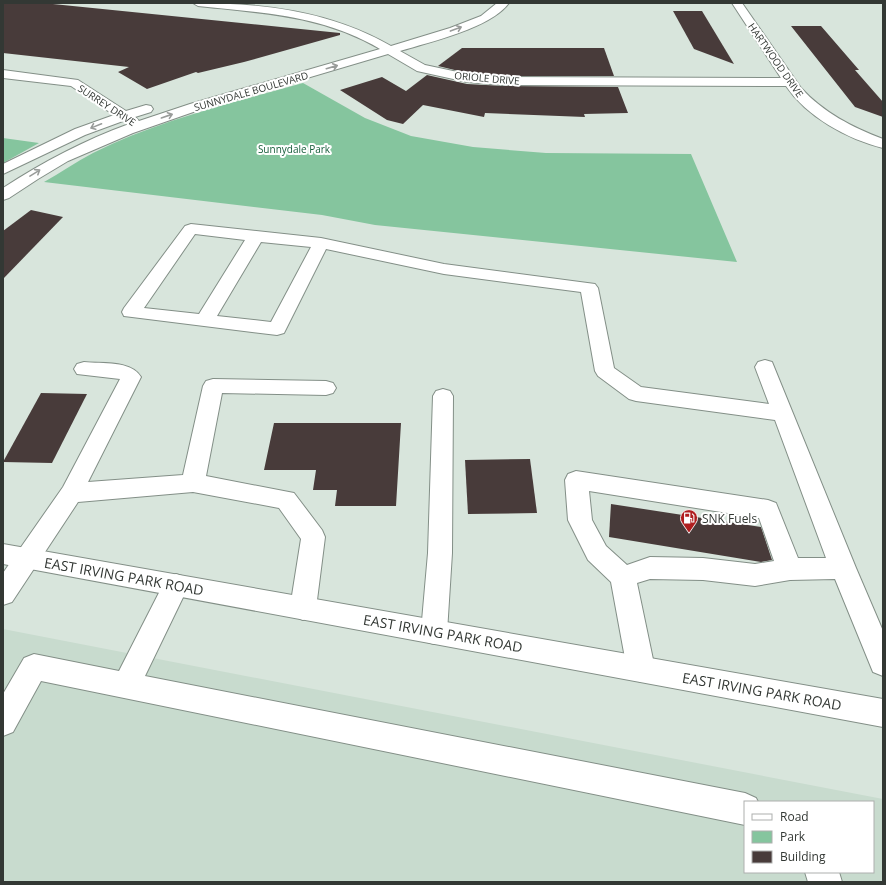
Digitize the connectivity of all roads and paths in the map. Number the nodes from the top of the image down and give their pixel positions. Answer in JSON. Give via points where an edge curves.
{"nodes":[{"id":1,"x":198,"y":3,"type":"edge"},
{"id":2,"x":504,"y":3,"type":"edge"},
{"id":3,"x":737,"y":3,"type":"edge"},
{"id":4,"x":250,"y":5,"type":"edge"},
{"id":5,"x":396,"y":35,"type":"dead end"},
{"id":6,"x":375,"y":42,"type":"junction"},
{"id":7,"x":389,"y":51,"type":"junction"},
{"id":8,"x":3,"y":74,"type":"edge"},
{"id":9,"x":790,"y":82,"type":"junction"},
{"id":10,"x":124,"y":115,"type":"junction"},
{"id":11,"x":140,"y":126,"type":"junction"},
{"id":12,"x":883,"y":144,"type":"edge"},
{"id":13,"x":3,"y":170,"type":"edge"},
{"id":14,"x":3,"y":195,"type":"edge"},
{"id":15,"x":256,"y":236,"type":"junction"},
{"id":16,"x":321,"y":243,"type":"junction"},
{"id":17,"x":205,"y":320,"type":"junction"},
{"id":18,"x":765,"y":367,"type":"dead end"},
{"id":19,"x":84,"y":369,"type":"dead end"},
{"id":20,"x":326,"y":388,"type":"dead end"},
{"id":21,"x":443,"y":396,"type":"dead end"},
{"id":22,"x":783,"y":413,"type":"junction"},
{"id":23,"x":193,"y":483,"type":"junction"},
{"id":24,"x":71,"y":493,"type":"junction"},
{"id":25,"x":15,"y":556,"type":"edge"},
{"id":26,"x":843,"y":568,"type":"junction"},
{"id":27,"x":790,"y":569,"type":"junction"},
{"id":28,"x":623,"y":577,"type":"junction"},
{"id":29,"x":176,"y":585,"type":"junction"},
{"id":30,"x":3,"y":594,"type":"edge"},
{"id":31,"x":303,"y":608,"type":"junction"},
{"id":32,"x":434,"y":632,"type":"junction"},
{"id":33,"x":883,"y":663,"type":"edge"},
{"id":34,"x":640,"y":669,"type":"junction"},
{"id":35,"x":126,"y":685,"type":"junction"},
{"id":36,"x":883,"y":713,"type":"edge"},
{"id":37,"x":3,"y":722,"type":"edge"},
{"id":38,"x":744,"y":809,"type":"edge"}],
"edges":[{"from":1,"to":4,"type":"street","name":"ORIOLE DRIVE"},
{"from":7,"to":2,"type":"street","name":"SUNNYDALE BOULEVARD","one_way":true,"via":[[474,23]]},
{"from":3,"to":9,"type":"street","name":"HARTWOOD DRIVE"},
{"from":4,"to":6,"type":"street","name":"ORIOLE DRIVE","via":[[328,22],[364,35]]},
{"from":5,"to":6,"type":"street","name":"SUNNYDALE BOULEVARD"},
{"from":6,"to":7,"type":"street","name":"ORIOLE DRIVE"},
{"from":6,"to":10,"type":"street","name":"SUNNYDALE BOULEVARD"},
{"from":7,"to":9,"type":"street","name":"ORIOLE DRIVE","via":[[421,68],[486,80]]},
{"from":11,"to":7,"type":"street","name":"SUNNYDALE BOULEVARD","one_way":true,"via":[[222,99]]},
{"from":8,"to":10,"type":"street","name":"SURREY DRIVE","via":[[74,83]]},
{"from":9,"to":12,"type":"street","name":"HARTWOOD DRIVE","via":[[805,101],[825,117]]},
{"from":10,"to":11,"type":"street","name":"SURREY DRIVE"},
{"from":10,"to":13,"type":"street","name":"SUNNYDALE BOULEVARD","one_way":true,"via":[[73,135]]},
{"from":14,"to":11,"type":"street","name":"SUNNYDALE BOULEVARD","one_way":true,"via":[[69,155]]},
{"from":15,"to":16,"type":"street"},
{"from":15,"to":17,"type":"street"},
{"from":15,"to":17,"type":"street","via":[[190,229],[131,312]]},
{"from":16,"to":17,"type":"street","via":[[277,329]]},
{"from":16,"to":22,"type":"street","via":[[444,269],[589,288],[605,372],[636,394]]},
{"from":18,"to":22,"type":"street"},
{"from":19,"to":24,"type":"street","via":[[123,372],[131,378]]},
{"from":20,"to":23,"type":"street","via":[[213,386]]},
{"from":21,"to":32,"type":"street","via":[[440,553]]},
{"from":22,"to":26,"type":"street"},
{"from":23,"to":24,"type":"street"},
{"from":23,"to":31,"type":"street","via":[[286,500],[312,537]]},
{"from":24,"to":25,"type":"street"},
{"from":25,"to":29,"type":"street","name":"EAST IRVING PARK ROAD"},
{"from":25,"to":30,"type":"street"},
{"from":26,"to":27,"type":"street"},
{"from":26,"to":33,"type":"street"},
{"from":27,"to":28,"type":"street","via":[[755,575],[703,569],[650,568]]},
{"from":27,"to":28,"type":"street","via":[[768,510],[576,480],[580,520],[597,553]]},
{"from":28,"to":34,"type":"street"},
{"from":29,"to":31,"type":"street","name":"EAST IRVING PARK ROAD"},
{"from":29,"to":35,"type":"street"},
{"from":31,"to":32,"type":"street","name":"EAST IRVING PARK ROAD"},
{"from":32,"to":34,"type":"street","name":"EAST IRVING PARK ROAD"},
{"from":34,"to":36,"type":"street","name":"EAST IRVING PARK ROAD"},
{"from":35,"to":37,"type":"street","via":[[34,667]]},
{"from":35,"to":38,"type":"street"}]}
